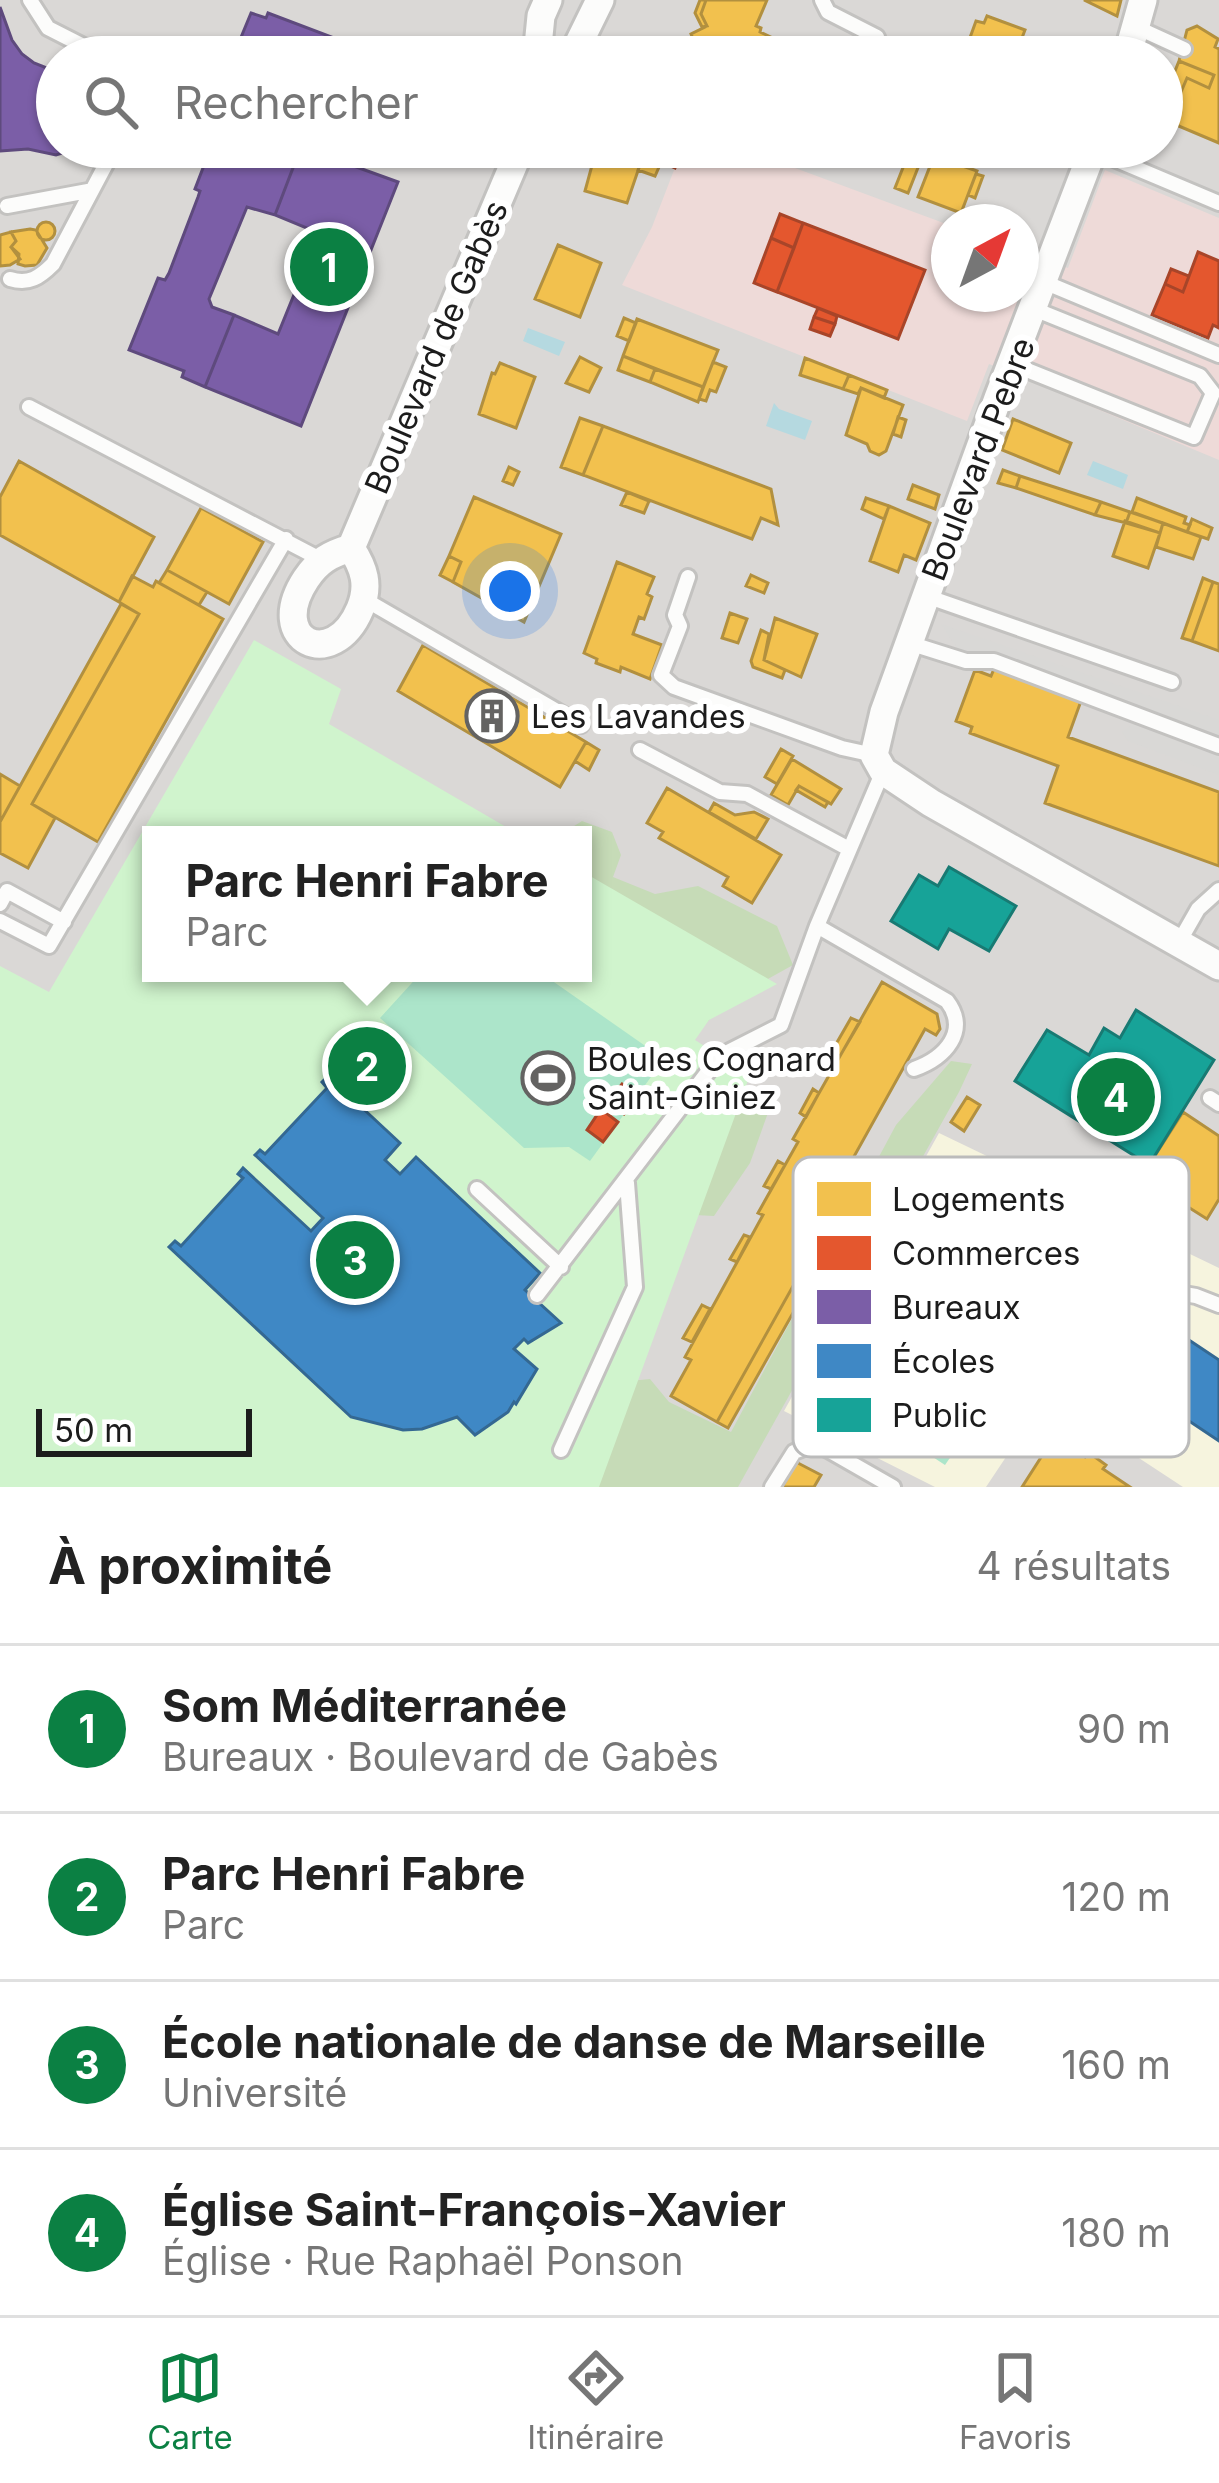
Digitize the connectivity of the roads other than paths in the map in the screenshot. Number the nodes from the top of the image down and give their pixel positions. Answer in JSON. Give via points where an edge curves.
{"nodes":[{"id":1,"x":29,"y":0,"type":"edge"},
{"id":2,"x":548,"y":0,"type":"edge"},
{"id":3,"x":600,"y":0,"type":"edge"},
{"id":4,"x":822,"y":0,"type":"edge"},
{"id":5,"x":1141,"y":14,"type":"edge"},
{"id":6,"x":64,"y":36,"type":"edge"},
{"id":7,"x":540,"y":36,"type":"edge"},
{"id":8,"x":582,"y":36,"type":"edge"},
{"id":9,"x":875,"y":36,"type":"edge"},
{"id":10,"x":1168,"y":36,"type":"edge"},
{"id":11,"x":102,"y":168,"type":"edge"},
{"id":12,"x":512,"y":168,"type":"edge"},
{"id":13,"x":1086,"y":168,"type":"edge"},
{"id":14,"x":1139,"y":168,"type":"edge"},
{"id":15,"x":88,"y":191,"type":"junction"},
{"id":16,"x":1219,"y":203,"type":"edge"},
{"id":17,"x":7,"y":206,"type":"dead end"},
{"id":18,"x":10,"y":279,"type":"dead end"},
{"id":19,"x":1039,"y":295,"type":"junction"},
{"id":20,"x":1032,"y":312,"type":"edge"},
{"id":21,"x":1219,"y":355,"type":"edge"},
{"id":22,"x":1012,"y":364,"type":"junction"},
{"id":23,"x":29,"y":406,"type":"dead end"},
{"id":24,"x":286,"y":539,"type":"junction"},
{"id":25,"x":351,"y":548,"type":"junction"},
{"id":26,"x":322,"y":560,"type":"junction"},
{"id":27,"x":688,"y":577,"type":"dead end"},
{"id":28,"x":926,"y":596,"type":"junction"},
{"id":29,"x":364,"y":599,"type":"junction"},
{"id":30,"x":909,"y":643,"type":"junction"},
{"id":31,"x":1172,"y":682,"type":"dead end"},
{"id":32,"x":581,"y":725,"type":"dead end"},
{"id":33,"x":1219,"y":746,"type":"edge"},
{"id":34,"x":640,"y":750,"type":"dead end"},
{"id":35,"x":878,"y":763,"type":"junction"},
{"id":36,"x":849,"y":849,"type":"junction"},
{"id":37,"x":1219,"y":890,"type":"edge"},
{"id":38,"x":0,"y":904,"type":"edge"},
{"id":39,"x":0,"y":921,"type":"edge"},
{"id":40,"x":64,"y":922,"type":"junction"},
{"id":41,"x":817,"y":926,"type":"junction"},
{"id":42,"x":1178,"y":944,"type":"junction"},
{"id":43,"x":1219,"y":966,"type":"edge"},
{"id":44,"x":914,"y":1069,"type":"dead end"},
{"id":45,"x":626,"y":1183,"type":"junction"},
{"id":46,"x":476,"y":1189,"type":"dead end"},
{"id":47,"x":561,"y":1267,"type":"junction"},
{"id":48,"x":1189,"y":1294,"type":"edge"},
{"id":49,"x":537,"y":1295,"type":"dead end"},
{"id":50,"x":1219,"y":1305,"type":"edge"},
{"id":51,"x":561,"y":1450,"type":"dead end"},
{"id":52,"x":793,"y":1454,"type":"edge"},
{"id":53,"x":840,"y":1457,"type":"edge"},
{"id":54,"x":772,"y":1487,"type":"edge"},
{"id":55,"x":893,"y":1487,"type":"edge"}],
"edges":[{"from":1,"to":6,"type":"lane"},
{"from":2,"to":7,"type":"street"},
{"from":3,"to":8,"type":"street"},
{"from":4,"to":9,"type":"lane","via":[[828,12]]},
{"from":5,"to":10,"type":"lane"},
{"from":11,"to":15,"type":"lane"},
{"from":12,"to":25,"type":"street","name":"Boulevard de Gabès"},
{"from":13,"to":19,"type":"street","name":"Boulevard Pebre"},
{"from":14,"to":16,"type":"lane"},
{"from":15,"to":17,"type":"lane"},
{"from":15,"to":18,"type":"lane","via":[[53,264],[40,277]]},
{"from":19,"to":21,"type":"lane"},
{"from":19,"to":22,"type":"lane","via":[[1200,376],[1213,393],[1194,437]]},
{"from":20,"to":22,"type":"street","name":"Boulevard Pebre"},
{"from":22,"to":28,"type":"street","name":"Boulevard Pebre"},
{"from":23,"to":24,"type":"lane"},
{"from":24,"to":26,"type":"lane"},
{"from":24,"to":40,"type":"lane"},
{"from":25,"to":26,"type":"street"},
{"from":25,"to":29,"type":"street","via":[[366,580]]},
{"from":26,"to":29,"type":"street","via":[[291,605],[296,631],[313,643],[333,643]]},
{"from":27,"to":35,"type":"lane","via":[[661,675],[674,687]]},
{"from":28,"to":30,"type":"street","name":"Boulevard Pebre"},
{"from":28,"to":31,"type":"lane"},
{"from":29,"to":32,"type":"lane"},
{"from":30,"to":33,"type":"lane","via":[[994,661]]},
{"from":30,"to":35,"type":"street","name":"Boulevard Pebre","via":[[877,734]]},
{"from":34,"to":36,"type":"lane","via":[[720,792],[747,794]]},
{"from":35,"to":36,"type":"lane"},
{"from":35,"to":42,"type":"street"},
{"from":36,"to":41,"type":"lane"},
{"from":37,"to":42,"type":"lane"},
{"from":38,"to":40,"type":"lane","via":[[7,891]]},
{"from":39,"to":40,"type":"lane","via":[[49,946]]},
{"from":41,"to":44,"type":"lane","via":[[947,1000],[958,1015],[944,1050]]},
{"from":41,"to":45,"type":"lane","via":[[781,1024],[720,1056]]},
{"from":42,"to":43,"type":"street"},
{"from":45,"to":47,"type":"lane"},
{"from":45,"to":51,"type":"lane","via":[[635,1287]]},
{"from":46,"to":47,"type":"lane"},
{"from":47,"to":49,"type":"lane"},
{"from":48,"to":50,"type":"lane"},
{"from":52,"to":54,"type":"lane"},
{"from":53,"to":55,"type":"lane"}]}
